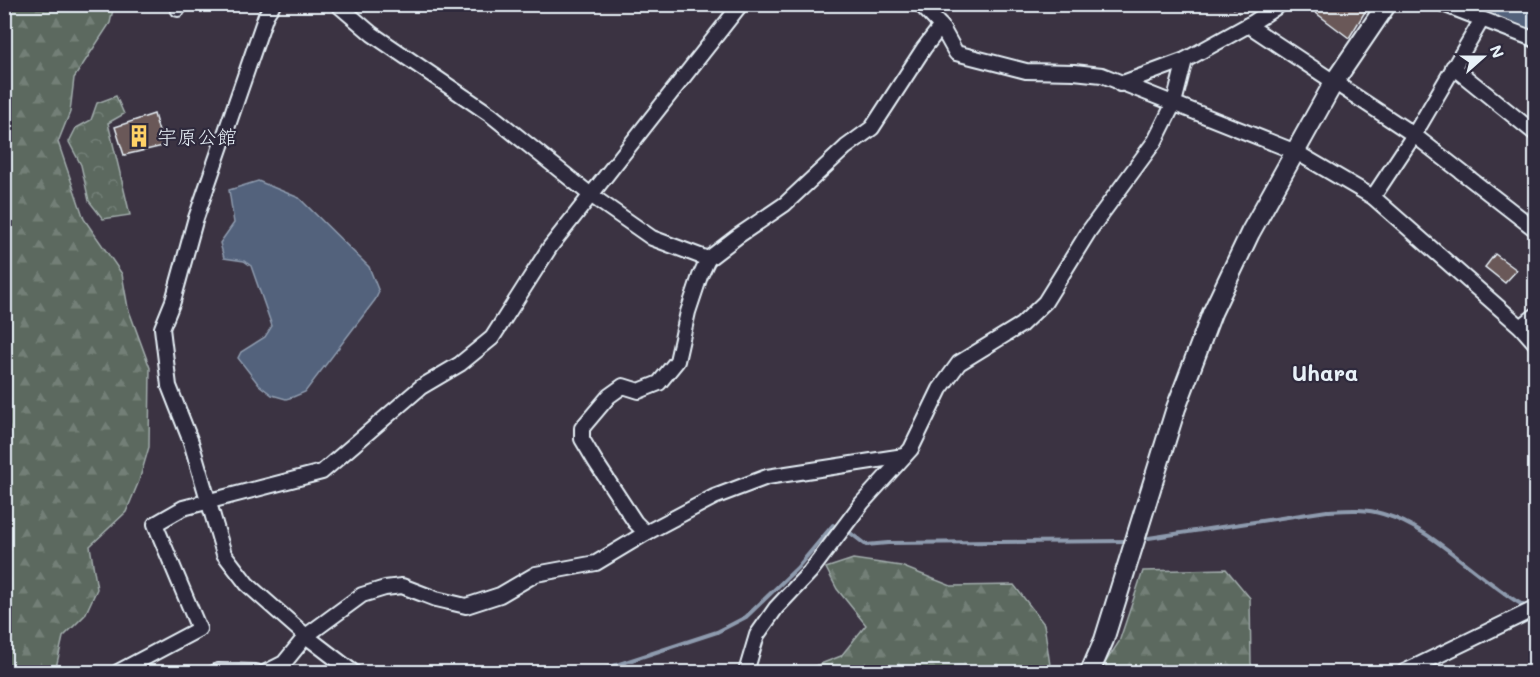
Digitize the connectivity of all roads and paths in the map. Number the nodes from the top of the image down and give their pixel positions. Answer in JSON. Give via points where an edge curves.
{"nodes":[{"id":1,"x":273,"y":4,"type":"edge"},
{"id":2,"x":337,"y":4,"type":"edge"},
{"id":3,"x":741,"y":4,"type":"edge"},
{"id":4,"x":920,"y":4,"type":"edge"},
{"id":5,"x":1281,"y":4,"type":"edge"},
{"id":6,"x":1387,"y":4,"type":"edge"},
{"id":7,"x":1443,"y":4,"type":"edge"},
{"id":8,"x":1481,"y":21,"type":"junction"},
{"id":9,"x":1248,"y":25,"type":"junction"},
{"id":10,"x":941,"y":26,"type":"junction"},
{"id":11,"x":1536,"y":40,"type":"edge"},
{"id":12,"x":1185,"y":60,"type":"junction"},
{"id":13,"x":1453,"y":68,"type":"junction"},
{"id":14,"x":1334,"y":82,"type":"junction"},
{"id":15,"x":1120,"y":84,"type":"junction"},
{"id":16,"x":1174,"y":103,"type":"junction"},
{"id":17,"x":1536,"y":134,"type":"edge"},
{"id":18,"x":1414,"y":135,"type":"junction"},
{"id":19,"x":1296,"y":152,"type":"junction"},
{"id":20,"x":592,"y":196,"type":"junction"},
{"id":21,"x":1374,"y":197,"type":"junction"},
{"id":22,"x":1536,"y":230,"type":"edge"},
{"id":23,"x":708,"y":259,"type":"junction"},
{"id":24,"x":1536,"y":315,"type":"edge"},
{"id":25,"x":1521,"y":327,"type":"junction"},
{"id":26,"x":1536,"y":344,"type":"edge"},
{"id":27,"x":904,"y":456,"type":"junction"},
{"id":28,"x":209,"y":502,"type":"junction"},
{"id":29,"x":646,"y":533,"type":"junction"},
{"id":30,"x":1532,"y":610,"type":"edge"},
{"id":31,"x":306,"y":636,"type":"junction"},
{"id":32,"x":118,"y":672,"type":"edge"},
{"id":33,"x":215,"y":672,"type":"edge"},
{"id":34,"x":256,"y":672,"type":"edge"},
{"id":35,"x":266,"y":672,"type":"edge"},
{"id":36,"x":352,"y":672,"type":"edge"},
{"id":37,"x":746,"y":672,"type":"edge"},
{"id":38,"x":1090,"y":672,"type":"edge"},
{"id":39,"x":1404,"y":672,"type":"edge"}],
"edges":[{"from":1,"to":28,"type":"street","via":[[195,221],[162,328],[169,386]]},
{"from":2,"to":20,"type":"street","via":[[372,34],[490,115]]},
{"from":3,"to":20,"type":"street"},
{"from":4,"to":10,"type":"street"},
{"from":5,"to":9,"type":"street"},
{"from":6,"to":14,"type":"street"},
{"from":7,"to":8,"type":"street"},
{"from":8,"to":11,"type":"street"},
{"from":8,"to":13,"type":"street"},
{"from":9,"to":12,"type":"street"},
{"from":9,"to":14,"type":"street"},
{"from":10,"to":15,"type":"street","via":[[956,53],[1026,71],[1102,75]]},
{"from":10,"to":23,"type":"street","via":[[872,128],[785,204]]},
{"from":12,"to":15,"type":"street"},
{"from":12,"to":16,"type":"street"},
{"from":13,"to":17,"type":"street"},
{"from":13,"to":18,"type":"street"},
{"from":14,"to":18,"type":"street"},
{"from":14,"to":19,"type":"street"},
{"from":15,"to":16,"type":"street"},
{"from":16,"to":19,"type":"street"},
{"from":16,"to":27,"type":"street","via":[[1155,141],[1089,231],[1045,302],[1021,325],[959,363],[940,389]]},
{"from":18,"to":21,"type":"street"},
{"from":18,"to":22,"type":"street"},
{"from":19,"to":21,"type":"street"},
{"from":19,"to":38,"type":"street","via":[[1250,233],[1212,313],[1176,408],[1104,640]]},
{"from":20,"to":23,"type":"street","via":[[652,238]]},
{"from":20,"to":28,"type":"street","via":[[550,247],[492,338],[460,364],[421,387],[322,472]]},
{"from":21,"to":25,"type":"street"},
{"from":23,"to":29,"type":"street","via":[[688,312],[677,361],[659,383],[639,391],[623,386],[609,396],[582,428],[582,439],[595,461]]},
{"from":24,"to":25,"type":"street"},
{"from":25,"to":26,"type":"street"},
{"from":27,"to":29,"type":"street","via":[[767,477],[714,497]]},
{"from":27,"to":37,"type":"street","via":[[776,608],[757,635]]},
{"from":28,"to":31,"type":"street","via":[[224,554],[247,584]]},
{"from":28,"to":32,"type":"street","via":[[183,508],[154,524],[199,628]]},
{"from":29,"to":31,"type":"street","via":[[596,563],[536,574],[500,594],[466,606],[402,586],[385,588],[362,595]]},
{"from":30,"to":39,"type":"street"},
{"from":31,"to":35,"type":"street","via":[[284,663]]},
{"from":31,"to":36,"type":"street"},
{"from":33,"to":34,"type":"street"}]}
